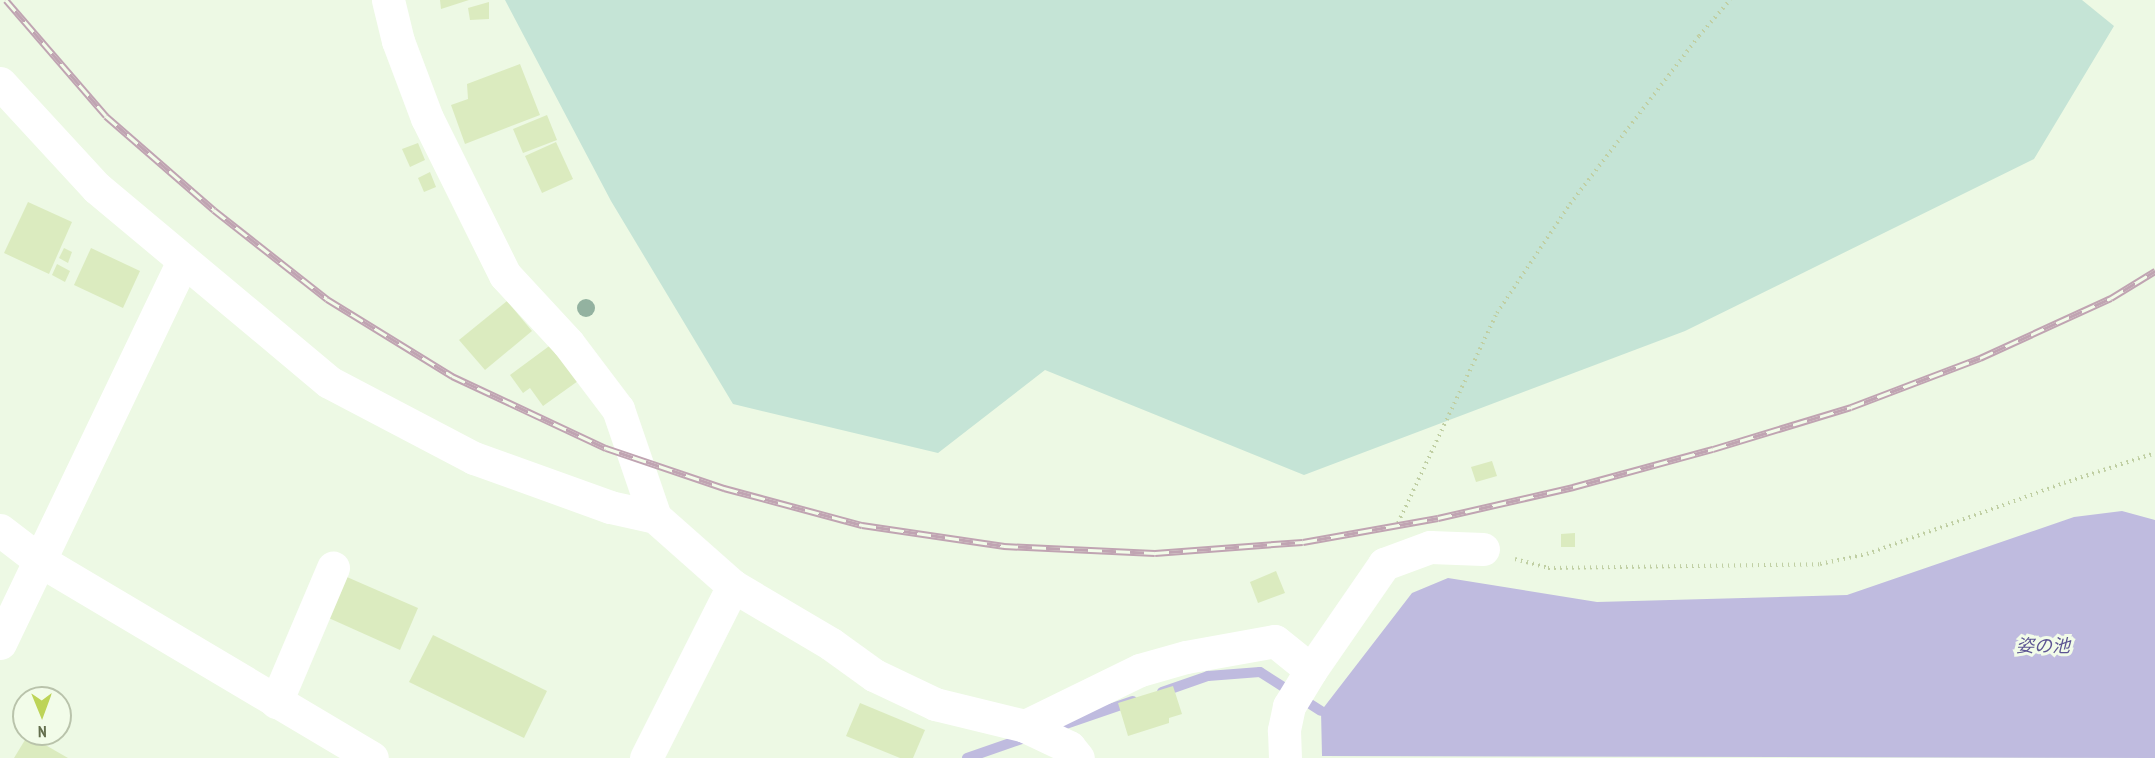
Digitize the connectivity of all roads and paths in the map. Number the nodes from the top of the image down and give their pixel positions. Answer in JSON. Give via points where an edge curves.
{"nodes":[{"id":1,"x":388,"y":0,"type":"edge"},
{"id":2,"x":1730,"y":0,"type":"edge"},
{"id":3,"x":0,"y":83,"type":"edge"},
{"id":4,"x":183,"y":261,"type":"junction"},
{"id":5,"x":2155,"y":453,"type":"edge"},
{"id":6,"x":655,"y":517,"type":"junction"},
{"id":7,"x":0,"y":530,"type":"edge"},
{"id":8,"x":1483,"y":549,"type":"joint"},
{"id":9,"x":39,"y":560,"type":"junction"},
{"id":10,"x":1384,"y":564,"type":"junction"},
{"id":11,"x":333,"y":568,"type":"dead end"},
{"id":12,"x":733,"y":586,"type":"junction"},
{"id":13,"x":0,"y":643,"type":"edge"},
{"id":14,"x":1311,"y":670,"type":"junction"},
{"id":15,"x":276,"y":702,"type":"junction"},
{"id":16,"x":1025,"y":726,"type":"junction"},
{"id":17,"x":372,"y":758,"type":"edge"},
{"id":18,"x":645,"y":758,"type":"edge"},
{"id":19,"x":1078,"y":758,"type":"edge"},
{"id":20,"x":1285,"y":758,"type":"edge"}],
"edges":[{"from":1,"to":6,"type":"street","via":[[398,41],[427,118],[505,275],[568,344],[618,409]]},
{"from":2,"to":10,"type":"path","via":[[1570,204],[1497,313],[1404,504]]},
{"from":3,"to":4,"type":"street","via":[[98,188]]},
{"from":4,"to":6,"type":"street","via":[[329,382],[474,458],[610,507]]},
{"from":4,"to":9,"type":"street"},
{"from":5,"to":8,"type":"path","via":[[1867,554],[1820,564],[1548,568]]},
{"from":6,"to":12,"type":"street"},
{"from":7,"to":9,"type":"street"},
{"from":8,"to":10,"type":"street","via":[[1430,548]]},
{"from":9,"to":13,"type":"street"},
{"from":9,"to":15,"type":"street"},
{"from":10,"to":14,"type":"street"},
{"from":11,"to":15,"type":"street"},
{"from":12,"to":16,"type":"street","via":[[831,644],[874,675],[935,704]]},
{"from":12,"to":18,"type":"street"},
{"from":14,"to":16,"type":"street","via":[[1275,641],[1186,657],[1140,670]]},
{"from":14,"to":20,"type":"street","via":[[1289,706],[1284,730]]},
{"from":15,"to":17,"type":"street"},
{"from":16,"to":19,"type":"street","via":[[1069,747]]}]}
